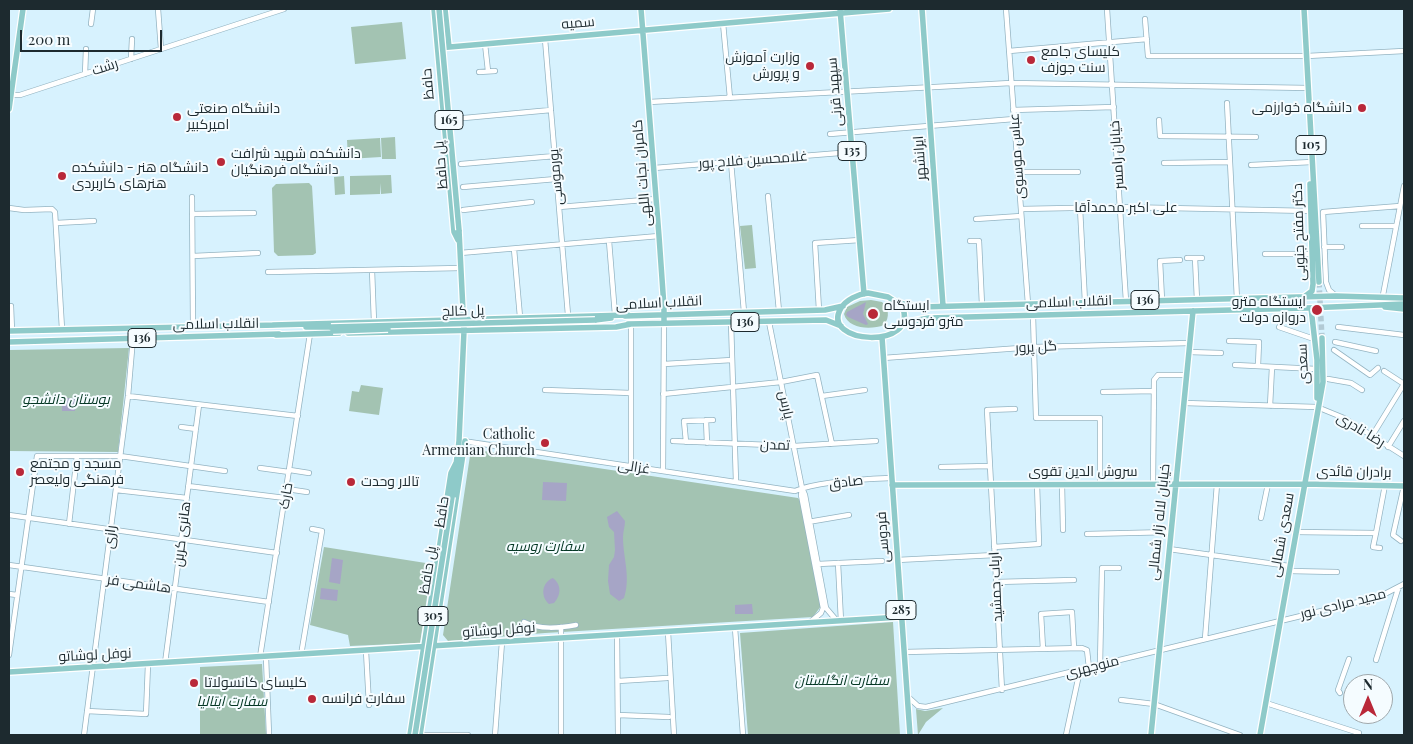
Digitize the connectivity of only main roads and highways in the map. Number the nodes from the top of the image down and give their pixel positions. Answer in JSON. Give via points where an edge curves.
{"nodes":[{"id":1,"x":23,"y":9,"type":"edge"},
{"id":2,"x":434,"y":9,"type":"edge"},
{"id":3,"x":439,"y":9,"type":"edge"},
{"id":4,"x":445,"y":9,"type":"edge"},
{"id":5,"x":641,"y":9,"type":"edge"},
{"id":6,"x":890,"y":9,"type":"edge"},
{"id":7,"x":922,"y":9,"type":"edge"},
{"id":8,"x":1304,"y":9,"type":"edge"},
{"id":9,"x":840,"y":11,"type":"edge"},
{"id":10,"x":643,"y":30,"type":"junction"},
{"id":11,"x":448,"y":47,"type":"junction"},
{"id":12,"x":438,"y":48,"type":"junction"},
{"id":13,"x":9,"y":109,"type":"edge"},
{"id":14,"x":1312,"y":162,"type":"junction"},
{"id":15,"x":459,"y":230,"type":"joint"},
{"id":16,"x":460,"y":245,"type":"junction"},
{"id":17,"x":1319,"y":282,"type":"tunnel mouth"},
{"id":18,"x":864,"y":294,"type":"junction"},
{"id":19,"x":1404,"y":294,"type":"edge"},
{"id":20,"x":1364,"y":296,"type":"junction"},
{"id":21,"x":1304,"y":298,"type":"junction"},
{"id":22,"x":1404,"y":298,"type":"edge"},
{"id":23,"x":899,"y":303,"type":"junction"},
{"id":24,"x":1404,"y":304,"type":"edge"},
{"id":25,"x":843,"y":306,"type":"junction"},
{"id":26,"x":943,"y":306,"type":"junction"},
{"id":27,"x":1363,"y":306,"type":"junction"},
{"id":28,"x":1311,"y":308,"type":"junction"},
{"id":29,"x":1404,"y":308,"type":"edge"},
{"id":30,"x":1193,"y":311,"type":"junction"},
{"id":31,"x":664,"y":314,"type":"junction"},
{"id":32,"x":628,"y":315,"type":"junction"},
{"id":33,"x":520,"y":317,"type":"junction"},
{"id":34,"x":464,"y":319,"type":"junction"},
{"id":35,"x":423,"y":320,"type":"junction"},
{"id":36,"x":596,"y":322,"type":"junction"},
{"id":37,"x":664,"y":323,"type":"junction"},
{"id":38,"x":632,"y":324,"type":"junction"},
{"id":39,"x":273,"y":325,"type":"junction"},
{"id":40,"x":842,"y":326,"type":"junction"},
{"id":41,"x":898,"y":328,"type":"junction"},
{"id":42,"x":332,"y":329,"type":"junction"},
{"id":43,"x":516,"y":329,"type":"junction"},
{"id":44,"x":524,"y":329,"type":"junction"},
{"id":45,"x":464,"y":330,"type":"junction"},
{"id":46,"x":10,"y":331,"type":"edge"},
{"id":47,"x":425,"y":331,"type":"junction"},
{"id":48,"x":276,"y":335,"type":"junction"},
{"id":49,"x":882,"y":337,"type":"junction"},
{"id":50,"x":1322,"y":338,"type":"tunnel mouth"},
{"id":51,"x":9,"y":342,"type":"edge"},
{"id":52,"x":1324,"y":398,"type":"dead end"},
{"id":53,"x":1318,"y":407,"type":"junction"},
{"id":54,"x":462,"y":441,"type":"junction"},
{"id":55,"x":456,"y":463,"type":"junction"},
{"id":56,"x":1176,"y":484,"type":"junction"},
{"id":57,"x":1303,"y":484,"type":"junction"},
{"id":58,"x":892,"y":485,"type":"junction"},
{"id":59,"x":1404,"y":486,"type":"edge"},
{"id":60,"x":452,"y":497,"type":"joint"},
{"id":61,"x":433,"y":584,"type":"junction"},
{"id":62,"x":443,"y":591,"type":"junction"},
{"id":63,"x":901,"y":617,"type":"junction"},
{"id":64,"x":434,"y":646,"type":"junction"},
{"id":65,"x":423,"y":647,"type":"junction"},
{"id":66,"x":9,"y":672,"type":"edge"},
{"id":67,"x":410,"y":735,"type":"edge"},
{"id":68,"x":415,"y":735,"type":"edge"},
{"id":69,"x":420,"y":735,"type":"edge"},
{"id":70,"x":910,"y":735,"type":"edge"},
{"id":71,"x":1151,"y":735,"type":"edge"},
{"id":72,"x":1260,"y":735,"type":"edge"}],
"edges":[{"from":1,"to":13,"type":"main road"},
{"from":2,"to":12,"type":"main road","name":"حافظ","number":"165"},
{"from":3,"to":15,"type":"main road","name":"پل حافظ","number":"165","bridge":true},
{"from":4,"to":11,"type":"main road"},
{"from":5,"to":10,"type":"main road","name":"کامران نجات اللهی"},
{"from":6,"to":9,"type":"main road","name":"سمیه"},
{"from":7,"to":26,"type":"main road","name":"ایرانشهر"},
{"from":8,"to":14,"type":"main road","name":"دکتر مفتح جنوبی","number":"105"},
{"from":9,"to":10,"type":"main road","name":"سمیه"},
{"from":9,"to":18,"type":"main road","name":"سپهبد قرنی","number":"135"},
{"from":10,"to":11,"type":"main road","name":"سمیه"},
{"from":10,"to":31,"type":"main road","name":"کامران نجات اللهی"},
{"from":11,"to":12,"type":"main road","name":"سمیه"},
{"from":12,"to":16,"type":"main road","name":"حافظ","number":"165","via":[[454,232]]},
{"from":14,"to":17,"type":"main road","name":"دکتر مفتح جنوبی","number":"105"},
{"from":14,"to":21,"type":"main road","name":"دکتر مفتح جنوبی","via":[[1313,288]]},
{"from":15,"to":16,"type":"main road","name":"حافظ","number":"165"},
{"from":16,"to":34,"type":"main road","name":"حافظ","number":"165"},
{"from":18,"to":23,"type":"main road","via":[[882,295]]},
{"from":18,"to":25,"type":"main road"},
{"from":19,"to":20,"type":"main road","name":"انقلاب اسلامی"},
{"from":20,"to":21,"type":"main road","name":"انقلاب اسلامی","number":"136"},
{"from":20,"to":22,"type":"main road","name":"انقلاب اسلامی","number":"136"},
{"from":21,"to":26,"type":"main road","name":"انقلاب اسلامی","number":"136"},
{"from":23,"to":26,"type":"main road","name":"انقلاب اسلامی","number":"136","via":[[920,307]]},
{"from":23,"to":41,"type":"main road","via":[[904,315]]},
{"from":24,"to":27,"type":"main road","name":"انقلاب اسلامی","number":"136"},
{"from":25,"to":31,"type":"main road","name":"انقلاب اسلامی","number":"136","via":[[819,310]]},
{"from":25,"to":40,"type":"main road","via":[[839,316]]},
{"from":27,"to":28,"type":"main road","name":"انقلاب اسلامی","number":"136"},
{"from":27,"to":29,"type":"main road","name":"انقلاب اسلامی"},
{"from":28,"to":30,"type":"main road","name":"انقلاب اسلامی","number":"136"},
{"from":28,"to":53,"type":"main road","name":"سعدی"},
{"from":30,"to":41,"type":"main road","name":"انقلاب اسلامی","number":"136","via":[[916,319]]},
{"from":30,"to":56,"type":"main road","name":"خیابان لاله زار شمالی"},
{"from":31,"to":32,"type":"main road","name":"انقلاب اسلامی","number":"136"},
{"from":31,"to":37,"type":"main road","name":"کامران نجات اللهی"},
{"from":32,"to":33,"type":"main road"},
{"from":32,"to":36,"type":"main road","name":"انقلاب اسلامی","number":"136"},
{"from":33,"to":34,"type":"main road"},
{"from":33,"to":43,"type":"main road"},
{"from":33,"to":44,"type":"main road"},
{"from":34,"to":35,"type":"main road"},
{"from":34,"to":45,"type":"main road","name":"حافظ","number":"165"},
{"from":35,"to":39,"type":"main road"},
{"from":35,"to":47,"type":"main road","via":[[427,326]]},
{"from":36,"to":38,"type":"main road","name":"انقلاب اسلامی","number":"136"},
{"from":36,"to":42,"type":"main road","name":"پل کالج","number":"136","bridge":true},
{"from":37,"to":38,"type":"main road","name":"انقلاب اسلامی","number":"136"},
{"from":37,"to":40,"type":"main road","name":"انقلاب اسلامی","number":"136","via":[[826,320]]},
{"from":38,"to":44,"type":"main road"},
{"from":39,"to":42,"type":"main road","name":"انقلاب اسلامی","number":"136"},
{"from":39,"to":46,"type":"main road","name":"انقلاب اسلامی","number":"136"},
{"from":40,"to":49,"type":"main road","via":[[857,336]]},
{"from":41,"to":49,"type":"main road"},
{"from":42,"to":48,"type":"main road","name":"انقلاب اسلامی","number":"136"},
{"from":43,"to":44,"type":"main road"},
{"from":43,"to":45,"type":"main road"},
{"from":45,"to":47,"type":"main road"},
{"from":45,"to":54,"type":"main road","name":"حافظ","number":"305"},
{"from":47,"to":48,"type":"main road"},
{"from":48,"to":51,"type":"main road","name":"انقلاب اسلامی","number":"136"},
{"from":49,"to":58,"type":"main road","name":"فردوسی"},
{"from":50,"to":53,"type":"main road","name":"سعدی شمالی","via":[[1323,376]]},
{"from":52,"to":53,"type":"main road","name":"سعدی"},
{"from":53,"to":57,"type":"main road","name":"سعدی شمالی"},
{"from":54,"to":55,"type":"main road","name":"حافظ","number":"305"},
{"from":54,"to":62,"type":"main road","name":"حافظ"},
{"from":55,"to":60,"type":"main road","name":"حافظ","number":"305"},
{"from":55,"to":61,"type":"main road","name":"حافظ","via":[[451,473]]},
{"from":56,"to":57,"type":"main road","name":"سروش الدین تقوی"},
{"from":56,"to":58,"type":"main road","name":"سروش الدین تقوی"},
{"from":56,"to":71,"type":"main road","name":"خیابان لاله زار شمالی"},
{"from":57,"to":59,"type":"main road","name":"برادران قائدی"},
{"from":57,"to":72,"type":"main road","name":"سعدی شمالی"},
{"from":58,"to":63,"type":"main road","name":"فردوسی","number":"285"},
{"from":60,"to":68,"type":"main road","name":"پل حافظ","number":"305","bridge":true},
{"from":61,"to":62,"type":"main road"},
{"from":61,"to":65,"type":"main road","name":"حافظ"},
{"from":62,"to":64,"type":"main road","name":"حافظ"},
{"from":63,"to":64,"type":"main road","name":"نوفل لوشاتو"},
{"from":63,"to":70,"type":"main road","name":"فردوسی","number":"285"},
{"from":64,"to":65,"type":"main road","name":"نوفل لوشاتو"},
{"from":64,"to":69,"type":"main road","name":"حافظ"},
{"from":65,"to":66,"type":"main road","name":"نوفل لوشاتو"},
{"from":65,"to":67,"type":"main road","name":"حافظ"}]}
